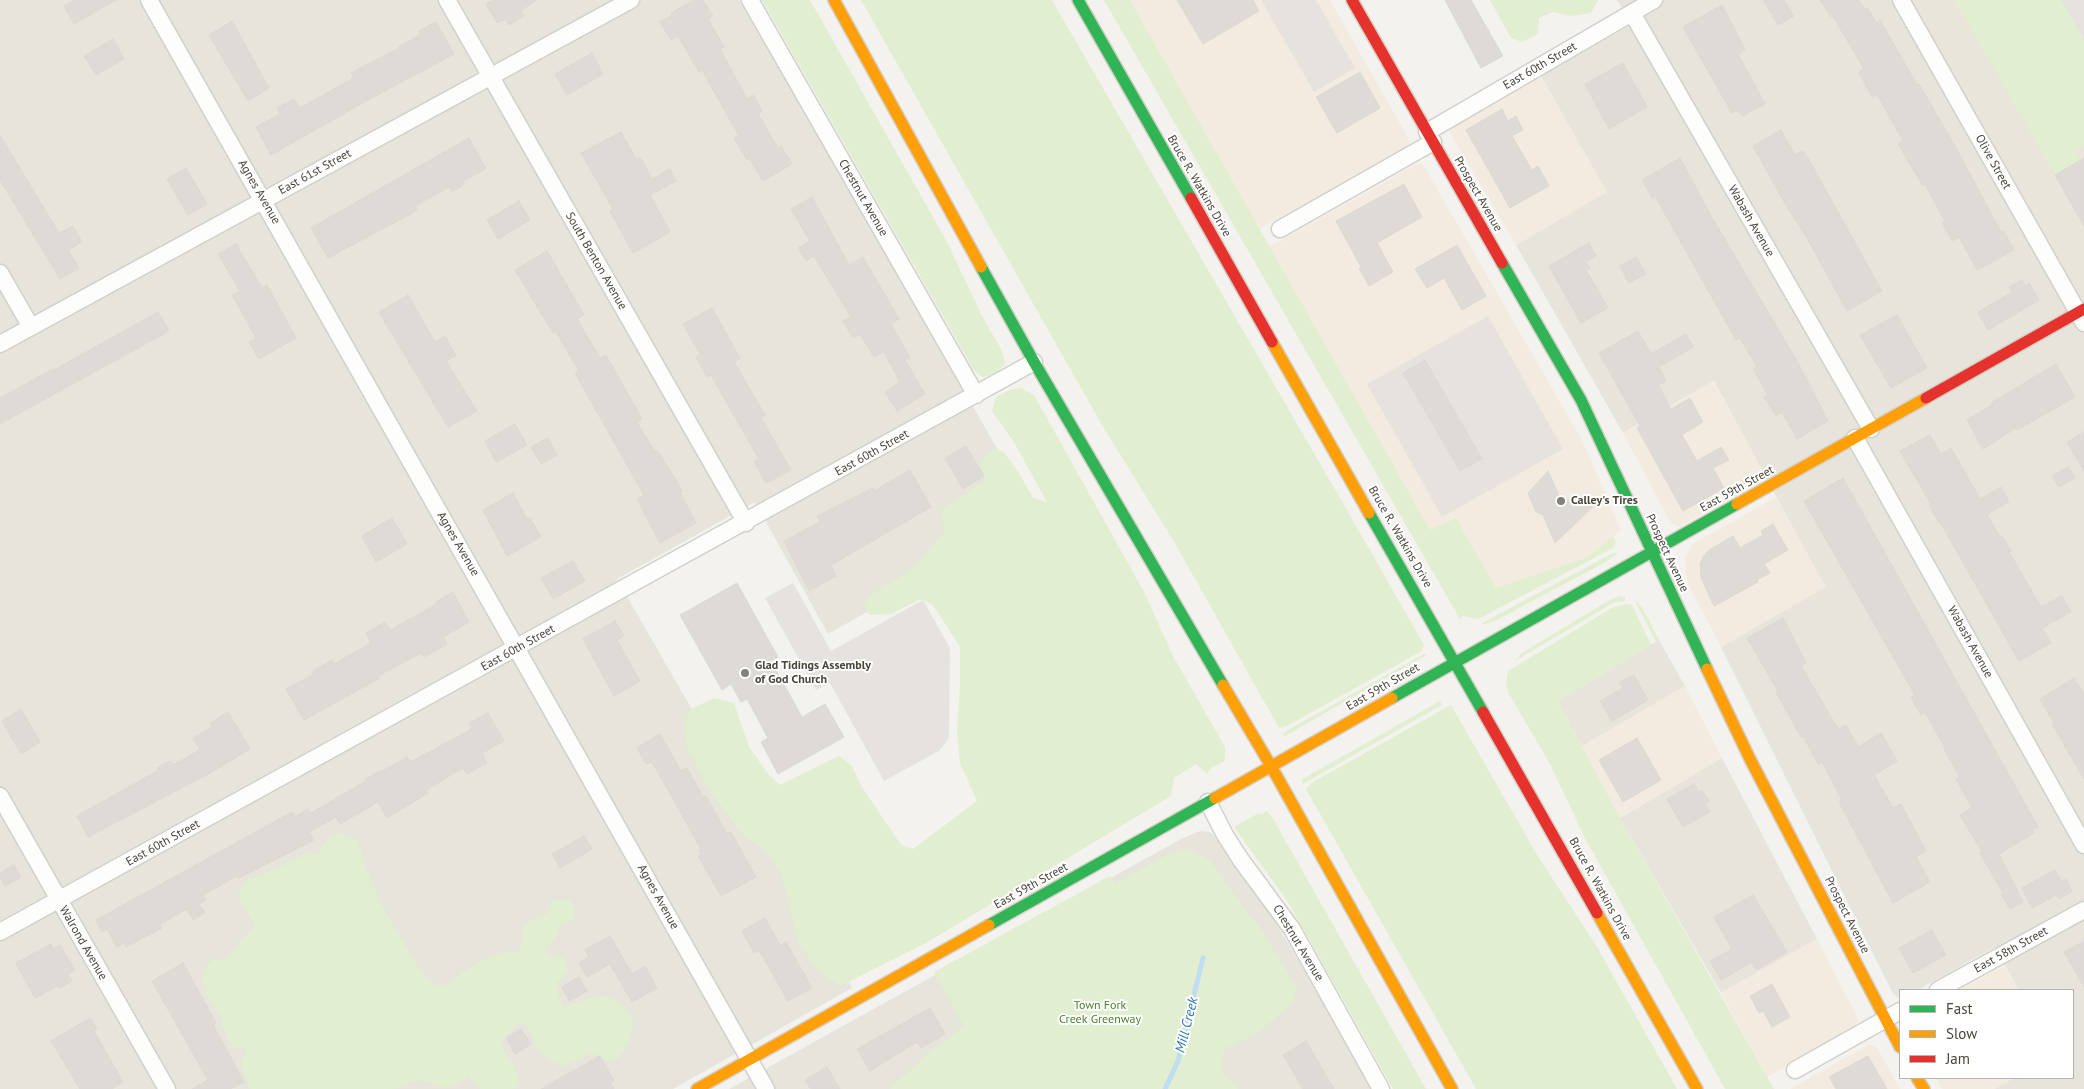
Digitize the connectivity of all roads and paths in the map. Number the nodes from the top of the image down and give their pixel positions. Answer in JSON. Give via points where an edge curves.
{"nodes":[{"id":1,"x":148,"y":0,"type":"edge"},
{"id":2,"x":447,"y":0,"type":"edge"},
{"id":3,"x":631,"y":0,"type":"edge"},
{"id":4,"x":750,"y":0,"type":"edge"},
{"id":5,"x":834,"y":0,"type":"edge"},
{"id":6,"x":1078,"y":0,"type":"edge"},
{"id":7,"x":1352,"y":0,"type":"edge"},
{"id":8,"x":1654,"y":0,"type":"edge"},
{"id":9,"x":1901,"y":0,"type":"edge"},
{"id":10,"x":1632,"y":13,"type":"junction"},
{"id":11,"x":490,"y":76,"type":"junction"},
{"id":12,"x":1430,"y":137,"type":"junction"},
{"id":13,"x":264,"y":200,"type":"junction"},
{"id":14,"x":1280,"y":229,"type":"dead end"},
{"id":15,"x":0,"y":273,"type":"edge"},
{"id":16,"x":2082,"y":315,"type":"edge"},
{"id":17,"x":31,"y":327,"type":"junction"},
{"id":18,"x":0,"y":344,"type":"edge"},
{"id":19,"x":1034,"y":362,"type":"junction"},
{"id":20,"x":976,"y":395,"type":"junction"},
{"id":21,"x":1870,"y":429,"type":"junction"},
{"id":22,"x":1855,"y":438,"type":"junction"},
{"id":23,"x":746,"y":523,"type":"junction"},
{"id":24,"x":1651,"y":553,"type":"junction"},
{"id":25,"x":517,"y":648,"type":"junction"},
{"id":26,"x":1456,"y":662,"type":"junction"},
{"id":27,"x":1271,"y":766,"type":"junction"},
{"id":28,"x":0,"y":796,"type":"edge"},
{"id":29,"x":1208,"y":802,"type":"junction"},
{"id":30,"x":2084,"y":846,"type":"edge"},
{"id":31,"x":59,"y":900,"type":"junction"},
{"id":32,"x":2084,"y":910,"type":"edge"},
{"id":33,"x":0,"y":932,"type":"edge"},
{"id":34,"x":1940,"y":989,"type":"edge"},
{"id":35,"x":1899,"y":1012,"type":"edge"},
{"id":36,"x":1885,"y":1019,"type":"junction"},
{"id":37,"x":1899,"y":1044,"type":"edge"},
{"id":38,"x":749,"y":1059,"type":"junction"},
{"id":39,"x":1794,"y":1070,"type":"dead end"},
{"id":40,"x":167,"y":1089,"type":"edge"},
{"id":41,"x":697,"y":1089,"type":"edge"},
{"id":42,"x":766,"y":1089,"type":"edge"},
{"id":43,"x":1381,"y":1089,"type":"edge"},
{"id":44,"x":1452,"y":1089,"type":"edge"},
{"id":45,"x":1697,"y":1089,"type":"edge"}],
"edges":[{"from":1,"to":13,"type":"street","name":"Agnes Avenue"},
{"from":2,"to":11,"type":"street","name":"South Benton Avenue"},
{"from":3,"to":11,"type":"street","name":"East 61st Street"},
{"from":4,"to":20,"type":"street","name":"Chestnut Avenue"},
{"from":5,"to":19,"type":"main road"},
{"from":6,"to":26,"type":"main road","name":"Bruce R. Watkins Drive"},
{"from":7,"to":12,"type":"main road","name":"Prospect Avenue"},
{"from":8,"to":10,"type":"street","name":"East 60th Street"},
{"from":9,"to":16,"type":"street","name":"Olive Street"},
{"from":10,"to":12,"type":"street","name":"East 60th Street"},
{"from":10,"to":21,"type":"street","name":"Wabash Avenue"},
{"from":11,"to":13,"type":"street","name":"East 61st Street"},
{"from":11,"to":23,"type":"street","name":"South Benton Avenue"},
{"from":12,"to":14,"type":"street","name":"East 60th Street"},
{"from":12,"to":24,"type":"main road","name":"Prospect Avenue","via":[[1580,400]]},
{"from":13,"to":17,"type":"street","name":"East 61st Street"},
{"from":13,"to":25,"type":"street","name":"Agnes Avenue"},
{"from":15,"to":17,"type":"street"},
{"from":16,"to":21,"type":"main road","name":"East 59th Street"},
{"from":17,"to":18,"type":"street","name":"East 61st Street"},
{"from":19,"to":20,"type":"street","name":"East 60th Street"},
{"from":19,"to":27,"type":"main road"},
{"from":20,"to":23,"type":"street","name":"East 60th Street"},
{"from":21,"to":22,"type":"main road","name":"East 59th Street"},
{"from":22,"to":24,"type":"main road","name":"East 59th Street"},
{"from":22,"to":30,"type":"street","name":"Wabash Avenue"},
{"from":23,"to":25,"type":"street","name":"East 60th Street"},
{"from":24,"to":26,"type":"main road","name":"East 59th Street"},
{"from":24,"to":36,"type":"main road","name":"Prospect Avenue","via":[[1750,759]]},
{"from":25,"to":31,"type":"street","name":"East 60th Street"},
{"from":25,"to":38,"type":"street","name":"Agnes Avenue"},
{"from":26,"to":27,"type":"main road","name":"East 59th Street"},
{"from":26,"to":45,"type":"main road","name":"Bruce R. Watkins Drive"},
{"from":27,"to":29,"type":"main road","name":"East 59th Street"},
{"from":27,"to":44,"type":"main road"},
{"from":28,"to":31,"type":"street","name":"Walrond Avenue"},
{"from":29,"to":38,"type":"main road","name":"East 59th Street"},
{"from":29,"to":43,"type":"street","name":"Chestnut Avenue","via":[[1241,860],[1292,929]]},
{"from":31,"to":33,"type":"street","name":"East 60th Street"},
{"from":31,"to":40,"type":"street","name":"Walrond Avenue"},
{"from":32,"to":34,"type":"street","name":"East 58th Street"},
{"from":35,"to":36,"type":"street"},
{"from":36,"to":37,"type":"main road","name":"Prospect Avenue"},
{"from":36,"to":39,"type":"street"},
{"from":38,"to":41,"type":"main road","name":"East 59th Street"},
{"from":38,"to":42,"type":"street","name":"Agnes Avenue"}]}
